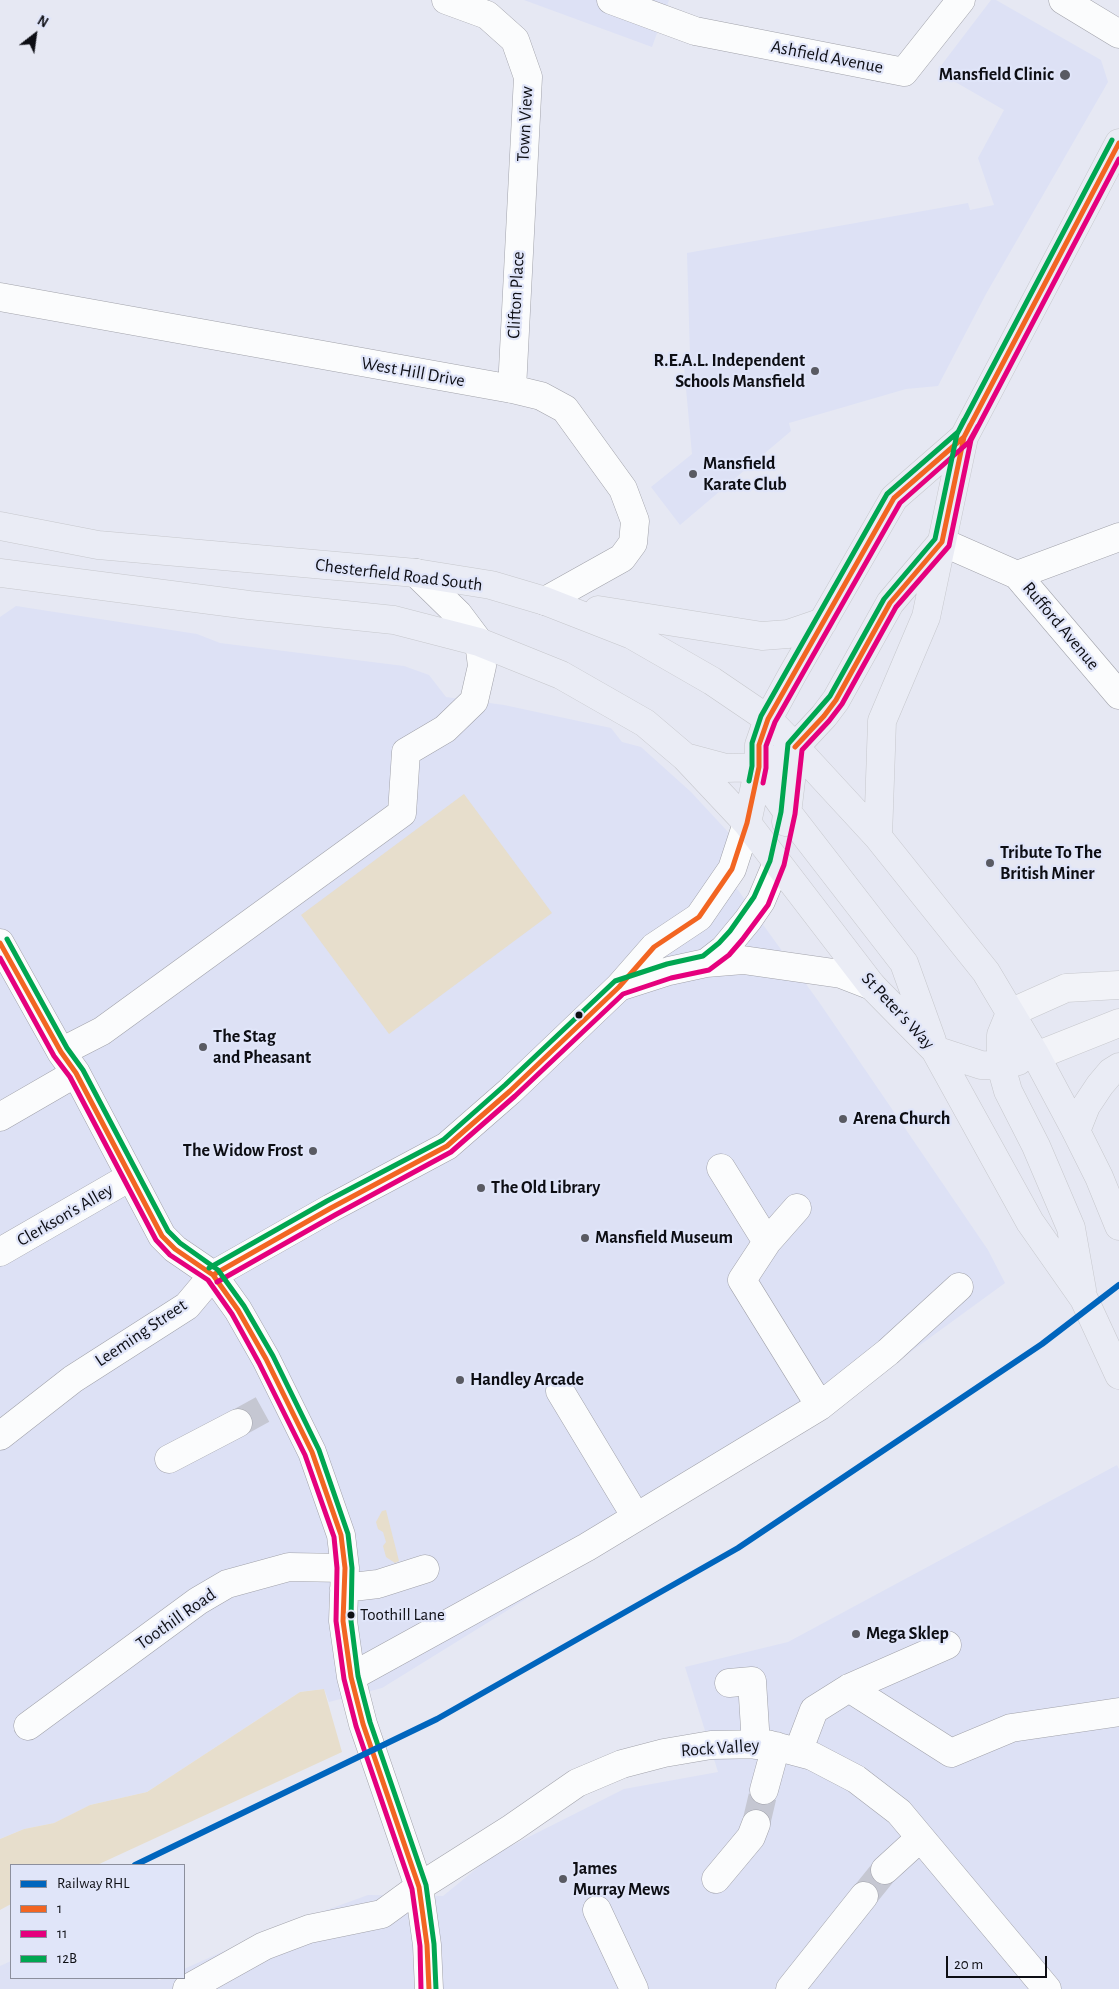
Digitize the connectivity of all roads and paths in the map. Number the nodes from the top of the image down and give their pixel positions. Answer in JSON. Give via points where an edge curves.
{"nodes":[{"id":1,"x":446,"y":0,"type":"edge"},
{"id":2,"x":611,"y":0,"type":"edge"},
{"id":3,"x":961,"y":0,"type":"edge"},
{"id":4,"x":1063,"y":0,"type":"edge"},
{"id":5,"x":1119,"y":34,"type":"edge"},
{"id":6,"x":1119,"y":143,"type":"edge"},
{"id":7,"x":521,"y":200,"type":"joint"},
{"id":8,"x":0,"y":298,"type":"edge"},
{"id":9,"x":512,"y":389,"type":"junction"},
{"id":10,"x":964,"y":437,"type":"junction"},
{"id":11,"x":0,"y":526,"type":"edge"},
{"id":12,"x":1119,"y":537,"type":"edge"},
{"id":13,"x":942,"y":542,"type":"junction"},
{"id":14,"x":0,"y":573,"type":"edge"},
{"id":15,"x":416,"y":573,"type":"junction"},
{"id":16,"x":1017,"y":575,"type":"junction"},
{"id":17,"x":545,"y":601,"type":"junction"},
{"id":18,"x":822,"y":622,"type":"junction"},
{"id":19,"x":479,"y":642,"type":"junction"},
{"id":20,"x":1119,"y":695,"type":"edge"},
{"id":21,"x":768,"y":719,"type":"junction"},
{"id":22,"x":795,"y":747,"type":"junction"},
{"id":23,"x":685,"y":756,"type":"junction"},
{"id":24,"x":759,"y":767,"type":"junction"},
{"id":25,"x":788,"y":813,"type":"junction"},
{"id":26,"x":747,"y":823,"type":"junction"},
{"id":27,"x":878,"y":837,"type":"junction"},
{"id":28,"x":777,"y":863,"type":"junction"},
{"id":29,"x":0,"y":944,"type":"edge"},
{"id":30,"x":706,"y":963,"type":"junction"},
{"id":31,"x":1119,"y":985,"type":"edge"},
{"id":32,"x":872,"y":986,"type":"junction"},
{"id":33,"x":619,"y":987,"type":"junction"},
{"id":34,"x":1010,"y":1013,"type":"junction"},
{"id":35,"x":1119,"y":1023,"type":"edge"},
{"id":36,"x":935,"y":1050,"type":"junction"},
{"id":37,"x":1036,"y":1056,"type":"junction"},
{"id":38,"x":68,"y":1062,"type":"junction"},
{"id":39,"x":1001,"y":1066,"type":"junction"},
{"id":40,"x":1119,"y":1067,"type":"edge"},
{"id":41,"x":0,"y":1117,"type":"edge"},
{"id":42,"x":1076,"y":1131,"type":"junction"},
{"id":43,"x":721,"y":1168,"type":"dead end"},
{"id":44,"x":130,"y":1177,"type":"junction"},
{"id":45,"x":797,"y":1208,"type":"dead end"},
{"id":46,"x":1119,"y":1226,"type":"edge"},
{"id":47,"x":768,"y":1242,"type":"junction"},
{"id":48,"x":0,"y":1252,"type":"edge"},
{"id":49,"x":214,"y":1275,"type":"junction"},
{"id":50,"x":959,"y":1287,"type":"dead end"},
{"id":51,"x":1084,"y":1299,"type":"junction"},
{"id":52,"x":1119,"y":1375,"type":"edge"},
{"id":53,"x":560,"y":1391,"type":"dead end"},
{"id":54,"x":820,"y":1406,"type":"junction"},
{"id":55,"x":238,"y":1423,"type":"tunnel mouth"},
{"id":56,"x":0,"y":1436,"type":"edge"},
{"id":57,"x":169,"y":1459,"type":"dead end"},
{"id":58,"x":636,"y":1516,"type":"junction"},
{"id":59,"x":425,"y":1569,"type":"dead end"},
{"id":60,"x":344,"y":1578,"type":"junction"},
{"id":61,"x":947,"y":1645,"type":"dead end"},
{"id":62,"x":350,"y":1677,"type":"junction"},
{"id":63,"x":729,"y":1683,"type":"dead end"},
{"id":64,"x":849,"y":1688,"type":"junction"},
{"id":65,"x":1119,"y":1712,"type":"edge"},
{"id":66,"x":28,"y":1726,"type":"dead end"},
{"id":67,"x":776,"y":1748,"type":"junction"},
{"id":68,"x":764,"y":1790,"type":"tunnel mouth"},
{"id":69,"x":756,"y":1824,"type":"tunnel mouth"},
{"id":70,"x":920,"y":1838,"type":"junction"},
{"id":71,"x":886,"y":1870,"type":"tunnel mouth"},
{"id":72,"x":716,"y":1878,"type":"dead end"},
{"id":73,"x":418,"y":1887,"type":"junction"},
{"id":74,"x":864,"y":1896,"type":"tunnel mouth"},
{"id":75,"x":597,"y":1910,"type":"dead end"},
{"id":76,"x":187,"y":1989,"type":"edge"},
{"id":77,"x":429,"y":1989,"type":"edge"},
{"id":78,"x":634,"y":1989,"type":"edge"},
{"id":79,"x":790,"y":1989,"type":"edge"},
{"id":80,"x":1047,"y":1989,"type":"edge"}],
"edges":[{"from":1,"to":7,"type":"street","name":"Town View","via":[[487,15],[515,40],[528,76]]},
{"from":2,"to":3,"type":"street","name":"Ashfield Avenue","via":[[695,31],[904,72]]},
{"from":4,"to":5,"type":"street"},
{"from":6,"to":10,"type":"highway"},
{"from":7,"to":9,"type":"street","name":"Clifton Place"},
{"from":8,"to":9,"type":"street","name":"West Hill Drive"},
{"from":9,"to":17,"type":"street","name":"West Hill Drive","via":[[541,396],[565,409],[623,489],[635,521],[633,543],[622,558]]},
{"from":10,"to":13,"type":"highway"},
{"from":10,"to":18,"type":"highway","via":[[894,498]]},
{"from":11,"to":15,"type":"highway","name":"Chesterfield Road South","via":[[98,545]]},
{"from":12,"to":16,"type":"street"},
{"from":13,"to":16,"type":"street","name":"Rufford Avenue"},
{"from":13,"to":22,"type":"highway","via":[[890,603],[836,700]]},
{"from":13,"to":27,"type":"highway","via":[[926,617],[882,721]]},
{"from":14,"to":19,"type":"highway","via":[[394,620]]},
{"from":15,"to":17,"type":"highway","name":"Chesterfield Road South","via":[[491,585]]},
{"from":15,"to":19,"type":"street","via":[[458,614]]},
{"from":16,"to":20,"type":"street","name":"Rufford Avenue"},
{"from":17,"to":18,"type":"highway","via":[[758,636],[788,634]]},
{"from":17,"to":21,"type":"highway","name":"Chesterfield Road South","via":[[632,635],[712,681]]},
{"from":18,"to":21,"type":"highway"},
{"from":19,"to":23,"type":"highway","name":"St Peter's Way","via":[[561,675],[645,723]]},
{"from":19,"to":38,"type":"street","via":[[482,666],[474,701],[445,729],[406,752],[402,813],[102,1030]]},
{"from":21,"to":22,"type":"highway"},
{"from":21,"to":24,"type":"highway","via":[[759,744]]},
{"from":22,"to":24,"type":"highway","via":[[778,760]]},
{"from":22,"to":25,"type":"highway"},
{"from":22,"to":27,"type":"highway"},
{"from":23,"to":24,"type":"highway","via":[[726,768]]},
{"from":23,"to":26,"type":"highway","name":"St Peter's Way"},
{"from":24,"to":25,"type":"highway"},
{"from":24,"to":26,"type":"highway"},
{"from":25,"to":28,"type":"highway"},
{"from":25,"to":36,"type":"highway","via":[[904,963]]},
{"from":26,"to":28,"type":"highway","name":"St Peter's Way"},
{"from":26,"to":33,"type":"street","name":"Leeming Street","via":[[732,869],[699,917],[654,947]]},
{"from":27,"to":34,"type":"highway","via":[[986,972]]},
{"from":28,"to":30,"type":"street","name":"Leeming Street","via":[[761,901],[748,920],[724,949]]},
{"from":28,"to":32,"type":"highway","name":"St Peter's Way"},
{"from":29,"to":38,"type":"street"},
{"from":30,"to":32,"type":"street","name":"Leeming Street","via":[[742,960],[779,964],[842,974]]},
{"from":30,"to":33,"type":"street","name":"Leeming Street"},
{"from":31,"to":34,"type":"main road","via":[[1066,988]]},
{"from":32,"to":36,"type":"highway","name":"St Peter's Way"},
{"from":33,"to":49,"type":"street","name":"Leeming Street","via":[[447,1146]]},
{"from":34,"to":37,"type":"highway"},
{"from":34,"to":39,"type":"highway","via":[[1002,1035]]},
{"from":35,"to":37,"type":"main road"},
{"from":36,"to":39,"type":"highway","via":[[981,1066]]},
{"from":36,"to":51,"type":"highway","name":"St Peter's Way","via":[[1030,1222]]},
{"from":37,"to":39,"type":"highway"},
{"from":37,"to":42,"type":"highway"},
{"from":38,"to":41,"type":"street"},
{"from":38,"to":44,"type":"street"},
{"from":39,"to":51,"type":"highway","via":[[1008,1092],[1036,1146],[1071,1228]]},
{"from":40,"to":42,"type":"highway","via":[[1100,1085],[1086,1106]]},
{"from":42,"to":46,"type":"highway"},
{"from":43,"to":47,"type":"street"},
{"from":44,"to":48,"type":"street","name":"Clerkson's Alley"},
{"from":44,"to":49,"type":"street","via":[[162,1236],[175,1249]]},
{"from":45,"to":47,"type":"street"},
{"from":47,"to":54,"type":"street","via":[[742,1280]]},
{"from":49,"to":56,"type":"street","name":"Leeming Street","via":[[187,1306],[73,1378]]},
{"from":49,"to":60,"type":"street","via":[[252,1334],[276,1403],[312,1452],[341,1535]]},
{"from":50,"to":54,"type":"street","via":[[888,1352]]},
{"from":51,"to":52,"type":"highway","name":"St Peter's Way"},
{"from":53,"to":58,"type":"street"},
{"from":54,"to":58,"type":"street"},
{"from":55,"to":57,"type":"street"},
{"from":58,"to":62,"type":"street","via":[[587,1547]]},
{"from":59,"to":60,"type":"street","name":"Toothill Road","via":[[378,1584]]},
{"from":60,"to":62,"type":"street","via":[[343,1621]]},
{"from":60,"to":66,"type":"street","name":"Toothill Road","via":[[289,1566],[227,1584],[198,1601]]},
{"from":61,"to":64,"type":"street"},
{"from":62,"to":73,"type":"street"},
{"from":63,"to":67,"type":"street","via":[[752,1681]]},
{"from":64,"to":65,"type":"street","via":[[951,1753],[1011,1728]]},
{"from":64,"to":67,"type":"street","via":[[814,1710]]},
{"from":67,"to":68,"type":"street"},
{"from":67,"to":70,"type":"street","name":"Rock Valley","via":[[812,1756],[856,1779],[899,1812]]},
{"from":67,"to":73,"type":"street","name":"Rock Valley","via":[[711,1745],[622,1764],[577,1783]]},
{"from":69,"to":72,"type":"street","via":[[751,1837]]},
{"from":70,"to":71,"type":"street"},
{"from":70,"to":80,"type":"street","name":"Rock Valley"},
{"from":73,"to":76,"type":"street","name":"Rock Valley","via":[[382,1914],[309,1929],[264,1946]]},
{"from":73,"to":77,"type":"street","via":[[427,1945]]},
{"from":74,"to":79,"type":"street"},
{"from":75,"to":78,"type":"street"}]}
